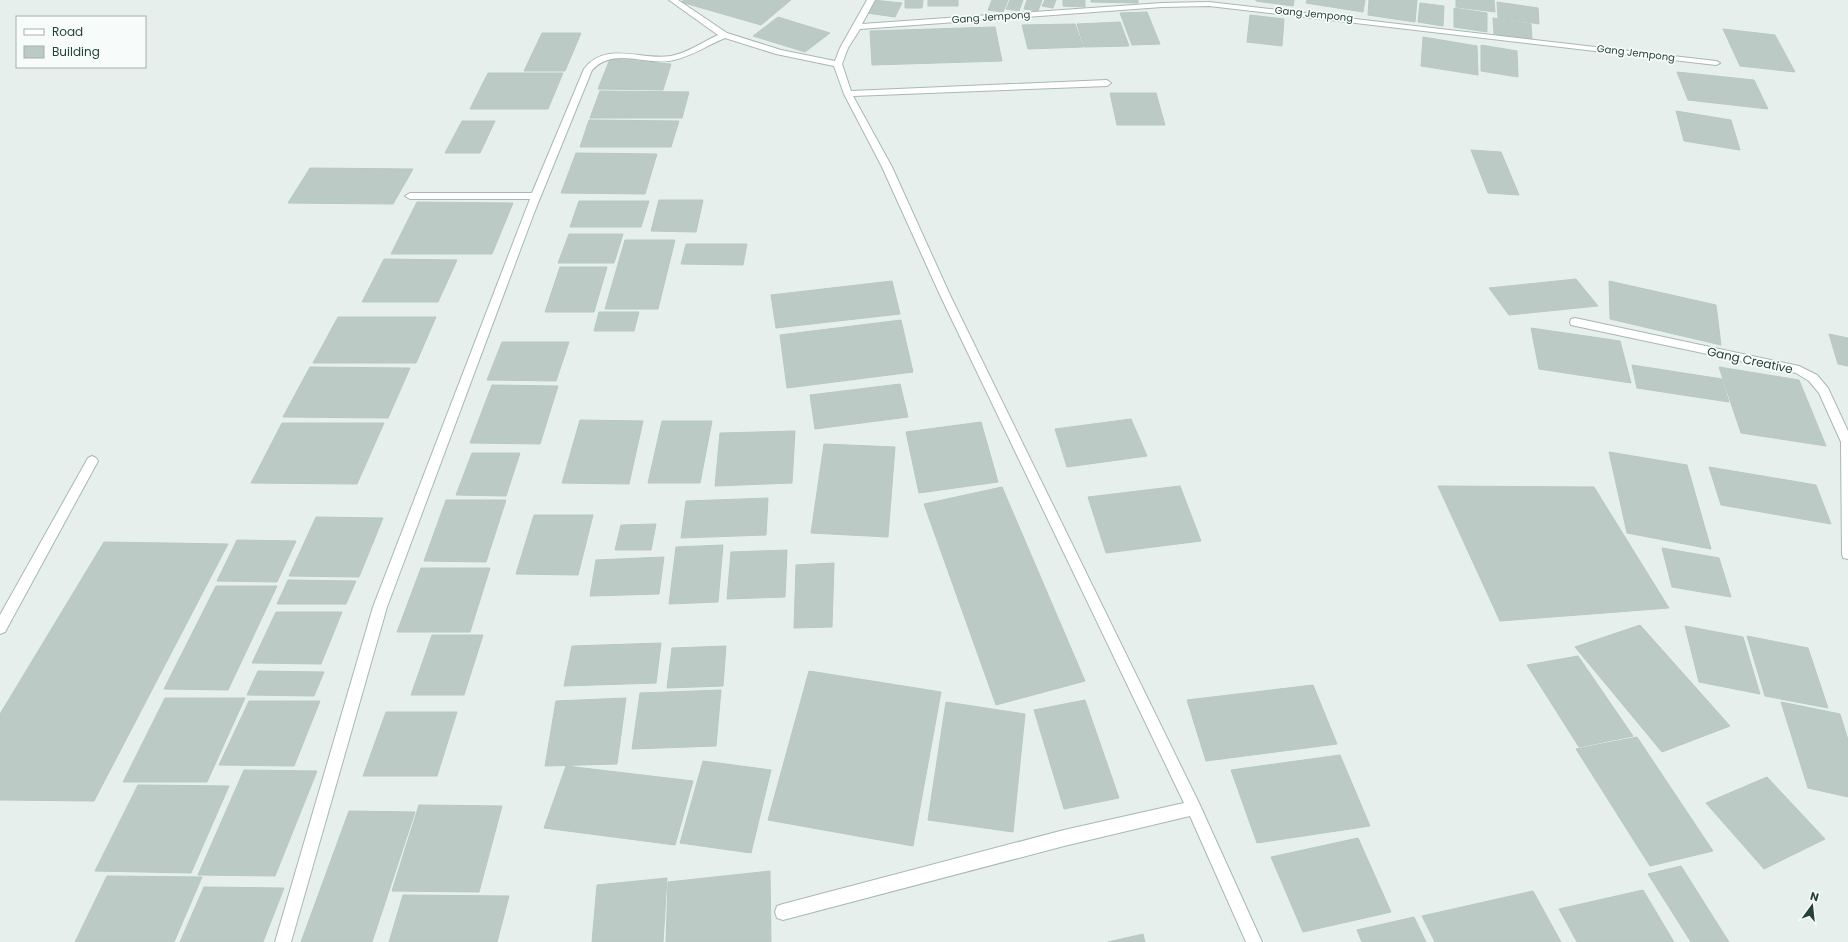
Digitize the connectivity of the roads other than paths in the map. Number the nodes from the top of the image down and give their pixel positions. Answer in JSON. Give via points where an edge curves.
{"nodes":[{"id":1,"x":673,"y":0,"type":"edge"},
{"id":2,"x":871,"y":0,"type":"edge"},
{"id":3,"x":1245,"y":3,"type":"edge"},
{"id":4,"x":857,"y":27,"type":"junction"},
{"id":5,"x":724,"y":35,"type":"junction"},
{"id":6,"x":1716,"y":63,"type":"dead end"},
{"id":7,"x":838,"y":64,"type":"junction"},
{"id":8,"x":1107,"y":83,"type":"dead end"},
{"id":9,"x":848,"y":94,"type":"junction"},
{"id":10,"x":410,"y":196,"type":"dead end"},
{"id":11,"x":536,"y":196,"type":"junction"},
{"id":12,"x":1574,"y":322,"type":"dead end"},
{"id":13,"x":92,"y":460,"type":"dead end"},
{"id":14,"x":1848,"y":554,"type":"edge"},
{"id":15,"x":0,"y":628,"type":"edge"},
{"id":16,"x":1194,"y":808,"type":"junction"},
{"id":17,"x":782,"y":912,"type":"dead end"},
{"id":18,"x":283,"y":942,"type":"edge"},
{"id":19,"x":1254,"y":942,"type":"edge"}],
"edges":[{"from":1,"to":5,"type":"street"},
{"from":2,"to":4,"type":"street"},
{"from":3,"to":4,"type":"street","name":"Gang Jempong","via":[[1162,5]]},
{"from":3,"to":6,"type":"street","name":"Gang Jempong"},
{"from":4,"to":7,"type":"street"},
{"from":5,"to":7,"type":"street","via":[[779,52]]},
{"from":5,"to":11,"type":"street","via":[[671,59],[608,56],[593,63],[588,69]]},
{"from":7,"to":9,"type":"street"},
{"from":8,"to":9,"type":"street"},
{"from":9,"to":16,"type":"street","via":[[887,167],[948,302]]},
{"from":10,"to":11,"type":"street"},
{"from":11,"to":18,"type":"street","via":[[380,607]]},
{"from":12,"to":14,"type":"street","name":"Gang Creative","via":[[1799,370],[1813,378],[1824,391],[1847,442]]},
{"from":13,"to":15,"type":"street"},
{"from":16,"to":17,"type":"street","via":[[1064,838]]},
{"from":16,"to":19,"type":"street"}]}
